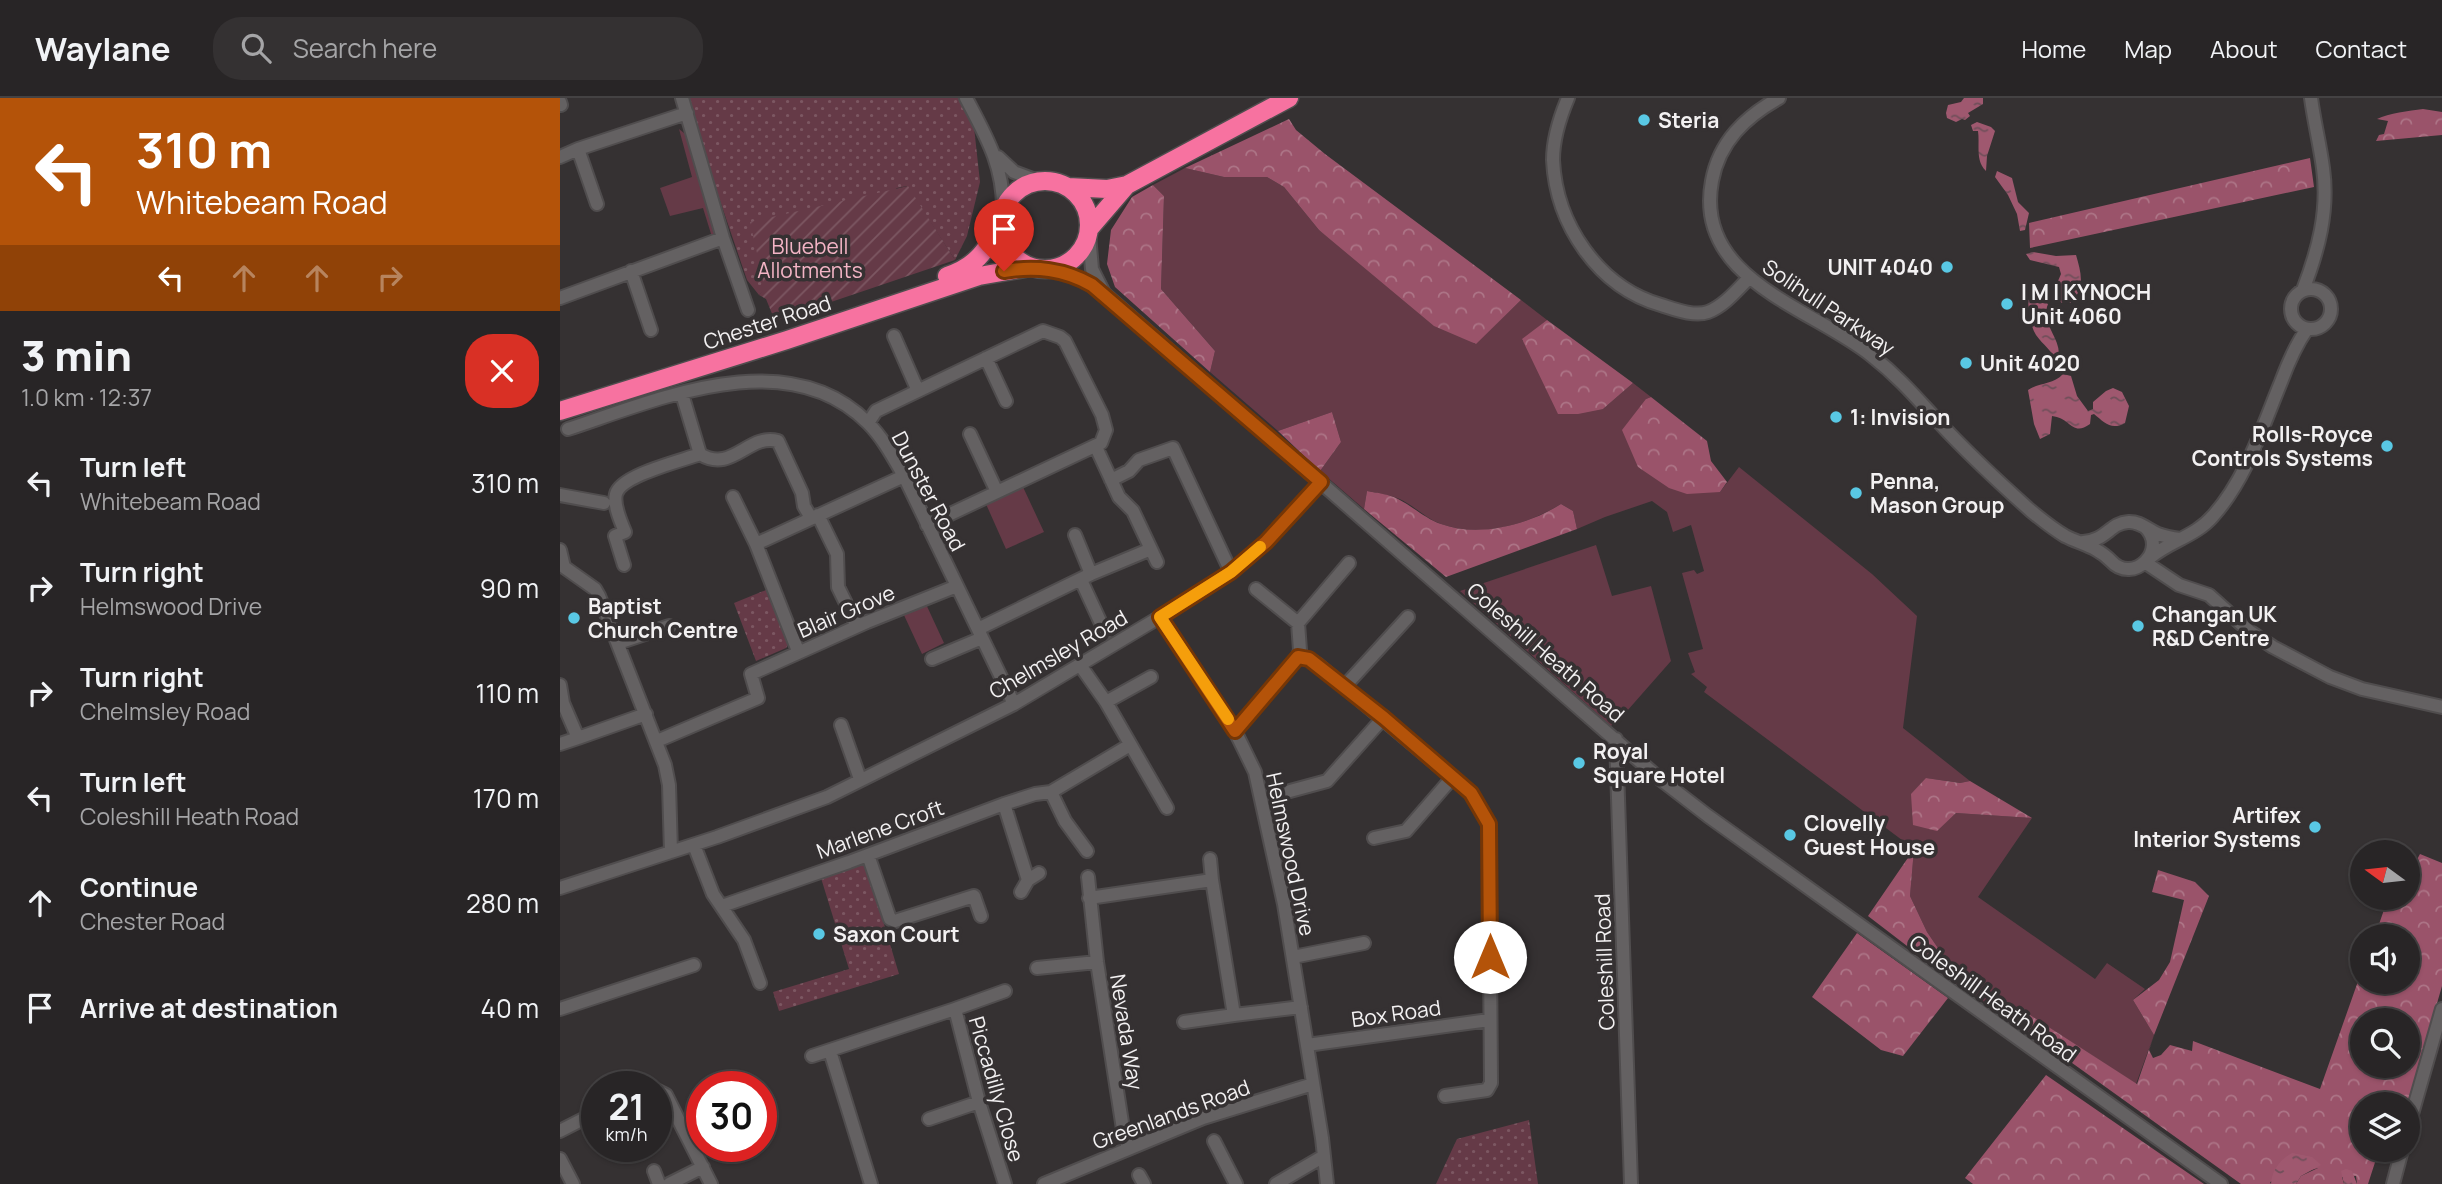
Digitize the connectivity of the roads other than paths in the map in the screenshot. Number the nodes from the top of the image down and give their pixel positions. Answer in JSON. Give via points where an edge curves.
{"nodes":[{"id":1,"x":682,"y":98,"type":"edge"},
{"id":2,"x":966,"y":98,"type":"edge"},
{"id":3,"x":1289,"y":98,"type":"edge"},
{"id":4,"x":1568,"y":98,"type":"edge"},
{"id":5,"x":1779,"y":98,"type":"edge"},
{"id":6,"x":2311,"y":98,"type":"edge"},
{"id":7,"x":687,"y":113,"type":"junction"},
{"id":8,"x":578,"y":149,"type":"junction"},
{"id":9,"x":993,"y":151,"type":"junction"},
{"id":10,"x":560,"y":157,"type":"edge"},
{"id":11,"x":1038,"y":181,"type":"junction"},
{"id":12,"x":1127,"y":185,"type":"junction"},
{"id":13,"x":1068,"y":187,"type":"junction"},
{"id":14,"x":597,"y":204,"type":"dead end"},
{"id":15,"x":1002,"y":218,"type":"junction"},
{"id":16,"x":1089,"y":231,"type":"junction"},
{"id":17,"x":723,"y":238,"type":"junction"},
{"id":18,"x":1030,"y":267,"type":"junction"},
{"id":19,"x":1053,"y":269,"type":"junction"},
{"id":20,"x":2311,"y":269,"type":"junction"},
{"id":21,"x":631,"y":271,"type":"junction"},
{"id":22,"x":1749,"y":278,"type":"junction"},
{"id":23,"x":2302,"y":290,"type":"junction"},
{"id":24,"x":2320,"y":291,"type":"junction"},
{"id":25,"x":1106,"y":295,"type":"junction"},
{"id":26,"x":560,"y":298,"type":"edge"},
{"id":27,"x":748,"y":310,"type":"dead end"},
{"id":28,"x":2302,"y":327,"type":"junction"},
{"id":29,"x":651,"y":330,"type":"dead end"},
{"id":30,"x":894,"y":336,"type":"dead end"},
{"id":31,"x":986,"y":358,"type":"junction"},
{"id":32,"x":918,"y":391,"type":"junction"},
{"id":33,"x":682,"y":394,"type":"junction"},
{"id":34,"x":560,"y":400,"type":"edge"},
{"id":35,"x":1006,"y":401,"type":"dead end"},
{"id":36,"x":560,"y":411,"type":"edge"},
{"id":37,"x":868,"y":423,"type":"junction"},
{"id":38,"x":568,"y":429,"type":"dead end"},
{"id":39,"x":970,"y":434,"type":"dead end"},
{"id":40,"x":1096,"y":447,"type":"junction"},
{"id":41,"x":700,"y":454,"type":"junction"},
{"id":42,"x":904,"y":476,"type":"junction"},
{"id":43,"x":1111,"y":480,"type":"junction"},
{"id":44,"x":1321,"y":482,"type":"junction"},
{"id":45,"x":997,"y":492,"type":"junction"},
{"id":46,"x":560,"y":495,"type":"edge"},
{"id":47,"x":733,"y":497,"type":"dead end"},
{"id":48,"x":604,"y":503,"type":"dead end"},
{"id":49,"x":815,"y":516,"type":"junction"},
{"id":50,"x":927,"y":525,"type":"junction"},
{"id":51,"x":2145,"y":527,"type":"junction"},
{"id":52,"x":2112,"y":529,"type":"junction"},
{"id":53,"x":1075,"y":535,"type":"dead end"},
{"id":54,"x":2180,"y":539,"type":"junction"},
{"id":55,"x":2082,"y":542,"type":"junction"},
{"id":56,"x":756,"y":544,"type":"junction"},
{"id":57,"x":1151,"y":549,"type":"junction"},
{"id":58,"x":560,"y":550,"type":"edge"},
{"id":59,"x":2108,"y":557,"type":"junction"},
{"id":60,"x":2148,"y":560,"type":"junction"},
{"id":61,"x":1157,"y":562,"type":"dead end"},
{"id":62,"x":1349,"y":563,"type":"dead end"},
{"id":63,"x":624,"y":565,"type":"dead end"},
{"id":64,"x":562,"y":569,"type":"edge"},
{"id":65,"x":1231,"y":572,"type":"junction"},
{"id":66,"x":1086,"y":577,"type":"junction"},
{"id":67,"x":957,"y":586,"type":"junction"},
{"id":68,"x":1256,"y":589,"type":"dead end"},
{"id":69,"x":1160,"y":617,"type":"junction"},
{"id":70,"x":1408,"y":617,"type":"dead end"},
{"id":71,"x":1298,"y":623,"type":"junction"},
{"id":72,"x":669,"y":626,"type":"dead end"},
{"id":73,"x":857,"y":626,"type":"junction"},
{"id":74,"x":1105,"y":632,"type":"dead end"},
{"id":75,"x":980,"y":634,"type":"junction"},
{"id":76,"x":618,"y":643,"type":"junction"},
{"id":77,"x":799,"y":651,"type":"junction"},
{"id":78,"x":1298,"y":657,"type":"junction"},
{"id":79,"x":932,"y":660,"type":"dead end"},
{"id":80,"x":1080,"y":665,"type":"junction"},
{"id":81,"x":1151,"y":677,"type":"dead end"},
{"id":82,"x":560,"y":685,"type":"edge"},
{"id":83,"x":1345,"y":686,"type":"junction"},
{"id":84,"x":1106,"y":702,"type":"junction"},
{"id":85,"x":561,"y":703,"type":"edge"},
{"id":86,"x":1014,"y":704,"type":"junction"},
{"id":87,"x":2442,"y":707,"type":"edge"},
{"id":88,"x":646,"y":713,"type":"junction"},
{"id":89,"x":1384,"y":718,"type":"junction"},
{"id":90,"x":841,"y":725,"type":"dead end"},
{"id":91,"x":1235,"y":731,"type":"junction"},
{"id":92,"x":578,"y":738,"type":"junction"},
{"id":93,"x":1616,"y":739,"type":"junction"},
{"id":94,"x":657,"y":741,"type":"junction"},
{"id":95,"x":560,"y":744,"type":"edge"},
{"id":96,"x":1130,"y":745,"type":"junction"},
{"id":97,"x":1452,"y":778,"type":"junction"},
{"id":98,"x":860,"y":779,"type":"junction"},
{"id":99,"x":1290,"y":791,"type":"dead end"},
{"id":100,"x":1051,"y":792,"type":"junction"},
{"id":101,"x":1004,"y":804,"type":"junction"},
{"id":102,"x":1167,"y":808,"type":"dead end"},
{"id":103,"x":1374,"y":838,"type":"dead end"},
{"id":104,"x":694,"y":845,"type":"junction"},
{"id":105,"x":1087,"y":851,"type":"dead end"},
{"id":106,"x":671,"y":852,"type":"junction"},
{"id":107,"x":868,"y":855,"type":"junction"},
{"id":108,"x":1210,"y":859,"type":"dead end"},
{"id":109,"x":1088,"y":877,"type":"dead end"},
{"id":110,"x":1212,"y":880,"type":"junction"},
{"id":111,"x":1029,"y":882,"type":"dead end"},
{"id":112,"x":560,"y":888,"type":"edge"},
{"id":113,"x":1089,"y":898,"type":"junction"},
{"id":114,"x":722,"y":906,"type":"junction"},
{"id":115,"x":981,"y":916,"type":"dead end"},
{"id":116,"x":1364,"y":943,"type":"dead end"},
{"id":117,"x":1293,"y":957,"type":"junction"},
{"id":118,"x":1097,"y":962,"type":"junction"},
{"id":119,"x":694,"y":965,"type":"dead end"},
{"id":120,"x":1037,"y":968,"type":"dead end"},
{"id":121,"x":760,"y":982,"type":"dead end"},
{"id":122,"x":1005,"y":991,"type":"dead end"},
{"id":123,"x":1301,"y":1007,"type":"junction"},
{"id":124,"x":560,"y":1009,"type":"edge"},
{"id":125,"x":955,"y":1009,"type":"junction"},
{"id":126,"x":2442,"y":1009,"type":"edge"},
{"id":127,"x":1234,"y":1015,"type":"junction"},
{"id":128,"x":1489,"y":1020,"type":"junction"},
{"id":129,"x":1184,"y":1022,"type":"dead end"},
{"id":130,"x":1307,"y":1045,"type":"junction"},
{"id":131,"x":830,"y":1051,"type":"junction"},
{"id":132,"x":812,"y":1056,"type":"dead end"},
{"id":133,"x":1313,"y":1084,"type":"junction"},
{"id":134,"x":2418,"y":1092,"type":"edge"},
{"id":135,"x":1445,"y":1097,"type":"dead end"},
{"id":136,"x":979,"y":1102,"type":"junction"},
{"id":137,"x":672,"y":1105,"type":"edge"},
{"id":138,"x":929,"y":1119,"type":"dead end"},
{"id":139,"x":581,"y":1120,"type":"edge"},
{"id":140,"x":684,"y":1126,"type":"joint"},
{"id":141,"x":560,"y":1131,"type":"edge"},
{"id":142,"x":1214,"y":1141,"type":"dead end"},
{"id":143,"x":1128,"y":1149,"type":"junction"},
{"id":144,"x":1325,"y":1156,"type":"junction"},
{"id":145,"x":560,"y":1158,"type":"edge"},
{"id":146,"x":2399,"y":1162,"type":"edge"},
{"id":147,"x":703,"y":1167,"type":"junction"},
{"id":148,"x":654,"y":1171,"type":"dead end"},
{"id":149,"x":867,"y":1183,"type":"edge"},
{"id":150,"x":1051,"y":1183,"type":"edge"},
{"id":151,"x":573,"y":1184,"type":"edge"},
{"id":152,"x":659,"y":1184,"type":"edge"},
{"id":153,"x":669,"y":1184,"type":"edge"},
{"id":154,"x":711,"y":1184,"type":"edge"},
{"id":155,"x":1005,"y":1184,"type":"edge"},
{"id":156,"x":1237,"y":1184,"type":"edge"},
{"id":157,"x":1276,"y":1184,"type":"edge"},
{"id":158,"x":1327,"y":1184,"type":"edge"},
{"id":159,"x":1631,"y":1184,"type":"edge"},
{"id":160,"x":2221,"y":1184,"type":"edge"},
{"id":161,"x":2393,"y":1184,"type":"edge"}],
"edges":[{"from":1,"to":7,"type":"street"},
{"from":2,"to":9,"type":"street"},
{"from":3,"to":12,"type":"highway"},
{"from":4,"to":22,"type":"street","via":[[1553,159],[1562,210],[1575,237],[1609,278],[1656,304],[1701,313],[1720,305]]},
{"from":5,"to":22,"type":"street","name":"Solihull Parkway","via":[[1747,119],[1728,139],[1711,186],[1719,238]]},
{"from":6,"to":20,"type":"street","via":[[2325,190],[2322,232]]},
{"from":7,"to":8,"type":"street"},
{"from":7,"to":17,"type":"street"},
{"from":8,"to":10,"type":"street"},
{"from":8,"to":14,"type":"street"},
{"from":9,"to":11,"type":"street","via":[[1014,172]]},
{"from":9,"to":15,"type":"street","via":[[1003,183]]},
{"from":11,"to":13,"type":"highway"},
{"from":11,"to":15,"type":"highway","via":[[1017,191]]},
{"from":12,"to":13,"type":"highway"},
{"from":12,"to":16,"type":"highway"},
{"from":13,"to":16,"type":"highway","via":[[1084,204]]},
{"from":15,"to":18,"type":"highway","via":[[1002,236],[1012,255]]},
{"from":15,"to":34,"type":"highway","name":"Chester Road","via":[[979,258],[960,272],[770,339]]},
{"from":16,"to":19,"type":"highway","via":[[1076,258]]},
{"from":16,"to":25,"type":"street","name":"Coleshill Heath Road","via":[[1092,269]]},
{"from":17,"to":21,"type":"street"},
{"from":17,"to":27,"type":"street"},
{"from":18,"to":19,"type":"highway"},
{"from":18,"to":36,"type":"highway","name":"Chester Road","via":[[979,276]]},
{"from":19,"to":25,"type":"street","name":"Coleshill Heath Road","via":[[1082,279]]},
{"from":20,"to":23,"type":"street"},
{"from":20,"to":24,"type":"street"},
{"from":21,"to":26,"type":"street"},
{"from":21,"to":29,"type":"street"},
{"from":22,"to":55,"type":"street","name":"Solihull Parkway","via":[[1868,352],[2030,509],[2054,530]]},
{"from":23,"to":24,"type":"street"},
{"from":23,"to":28,"type":"street","via":[[2294,297],[2291,317]]},
{"from":24,"to":28,"type":"street","via":[[2329,300],[2330,314],[2318,328]]},
{"from":25,"to":44,"type":"street","name":"Coleshill Heath Road"},
{"from":28,"to":54,"type":"street","via":[[2231,493],[2203,527]]},
{"from":30,"to":32,"type":"street"},
{"from":31,"to":32,"type":"street"},
{"from":31,"to":35,"type":"street"},
{"from":31,"to":40,"type":"street","via":[[1043,331],[1060,337],[1102,415],[1106,430]]},
{"from":32,"to":37,"type":"street","via":[[876,411]]},
{"from":33,"to":37,"type":"street","name":"Dunster Road","via":[[730,382],[783,382],[822,392]]},
{"from":33,"to":38,"type":"street","name":"Dunster Road"},
{"from":33,"to":41,"type":"street"},
{"from":37,"to":42,"type":"street","name":"Dunster Road"},
{"from":39,"to":45,"type":"street"},
{"from":40,"to":43,"type":"street"},
{"from":40,"to":45,"type":"street"},
{"from":41,"to":49,"type":"street","via":[[720,461],[767,439],[778,441],[803,492],[804,506]]},
{"from":41,"to":63,"type":"street","via":[[629,479],[616,492],[625,532],[615,536]]},
{"from":42,"to":49,"type":"street"},
{"from":42,"to":50,"type":"street","name":"Dunster Road"},
{"from":43,"to":57,"type":"street"},
{"from":43,"to":65,"type":"street","via":[[1139,460],[1173,448]]},
{"from":44,"to":65,"type":"street","name":"Chelmsley Road","via":[[1266,542]]},
{"from":44,"to":93,"type":"street","name":"Coleshill Heath Road"},
{"from":45,"to":50,"type":"street"},
{"from":46,"to":48,"type":"street"},
{"from":47,"to":56,"type":"street"},
{"from":49,"to":56,"type":"street"},
{"from":49,"to":73,"type":"street","via":[[837,554],[838,587]]},
{"from":50,"to":67,"type":"street","name":"Dunster Road"},
{"from":51,"to":52,"type":"street","via":[[2130,522]]},
{"from":51,"to":54,"type":"street"},
{"from":51,"to":60,"type":"street","via":[[2154,544]]},
{"from":52,"to":55,"type":"street","via":[[2094,541]]},
{"from":52,"to":59,"type":"street","via":[[2106,545]]},
{"from":53,"to":66,"type":"street"},
{"from":54,"to":60,"type":"street"},
{"from":55,"to":59,"type":"street","name":"Solihull Parkway"},
{"from":56,"to":77,"type":"street"},
{"from":57,"to":61,"type":"street"},
{"from":57,"to":66,"type":"street"},
{"from":58,"to":64,"type":"street"},
{"from":59,"to":60,"type":"street","via":[[2123,568],[2139,567]]},
{"from":60,"to":87,"type":"street","via":[[2179,585],[2209,595],[2249,631],[2330,677]]},
{"from":62,"to":71,"type":"street"},
{"from":64,"to":76,"type":"street","via":[[595,589]]},
{"from":65,"to":69,"type":"street","name":"Chelmsley Road"},
{"from":66,"to":74,"type":"street"},
{"from":66,"to":75,"type":"street"},
{"from":67,"to":73,"type":"street","name":"Blair Grove"},
{"from":67,"to":75,"type":"street","name":"Dunster Road"},
{"from":68,"to":71,"type":"street"},
{"from":69,"to":80,"type":"street","name":"Chelmsley Road"},
{"from":69,"to":91,"type":"street","name":"Helmswood Drive"},
{"from":70,"to":83,"type":"street"},
{"from":71,"to":78,"type":"street"},
{"from":72,"to":76,"type":"street"},
{"from":73,"to":77,"type":"street","name":"Blair Grove"},
{"from":75,"to":79,"type":"street"},
{"from":75,"to":86,"type":"street","name":"Dunster Road"},
{"from":76,"to":88,"type":"street"},
{"from":77,"to":94,"type":"street","name":"Blair Grove","via":[[751,674],[758,698]]},
{"from":78,"to":83,"type":"street","via":[[1309,659]]},
{"from":78,"to":91,"type":"street"},
{"from":80,"to":84,"type":"street"},
{"from":80,"to":86,"type":"street","name":"Chelmsley Road"},
{"from":81,"to":84,"type":"street"},
{"from":82,"to":85,"type":"street"},
{"from":83,"to":89,"type":"street"},
{"from":84,"to":96,"type":"street"},
{"from":85,"to":92,"type":"street"},
{"from":86,"to":98,"type":"street","name":"Chelmsley Road"},
{"from":88,"to":92,"type":"street"},
{"from":88,"to":94,"type":"street"},
{"from":89,"to":97,"type":"street"},
{"from":89,"to":99,"type":"street","via":[[1327,780]]},
{"from":90,"to":98,"type":"street"},
{"from":91,"to":117,"type":"street","name":"Helmswood Drive","via":[[1255,772]]},
{"from":92,"to":95,"type":"street"},
{"from":93,"to":159,"type":"street","name":"Coleshill Road"},
{"from":93,"to":160,"type":"street","name":"Coleshill Heath Road","via":[[1660,779],[1759,854]]},
{"from":94,"to":106,"type":"street","via":[[668,780]]},
{"from":96,"to":100,"type":"street","name":"Marlene Croft"},
{"from":96,"to":102,"type":"street"},
{"from":97,"to":103,"type":"street","via":[[1406,831]]},
{"from":97,"to":128,"type":"street","via":[[1471,793],[1489,824]]},
{"from":98,"to":104,"type":"street","name":"Chelmsley Road","via":[[827,797]]},
{"from":100,"to":101,"type":"street","name":"Marlene Croft"},
{"from":100,"to":105,"type":"street"},
{"from":101,"to":107,"type":"street","name":"Marlene Croft"},
{"from":101,"to":111,"type":"street"},
{"from":104,"to":106,"type":"street","name":"Chelmsley Road"},
{"from":104,"to":114,"type":"street"},
{"from":106,"to":112,"type":"street","name":"Chelmsley Road"},
{"from":107,"to":114,"type":"street","name":"Marlene Croft"},
{"from":107,"to":115,"type":"street","via":[[890,919],[895,921],[972,891]]},
{"from":108,"to":110,"type":"street"},
{"from":109,"to":113,"type":"street","name":"Nevada Way"},
{"from":110,"to":113,"type":"street"},
{"from":110,"to":127,"type":"street"},
{"from":113,"to":118,"type":"street","name":"Nevada Way"},
{"from":114,"to":121,"type":"street","via":[[744,940]]},
{"from":116,"to":117,"type":"street","name":"Helmswood Drive"},
{"from":117,"to":123,"type":"street","name":"Helmswood Drive"},
{"from":118,"to":120,"type":"street","name":"Nevada Way"},
{"from":118,"to":143,"type":"street","name":"Nevada Way"},
{"from":119,"to":124,"type":"street"},
{"from":122,"to":125,"type":"street"},
{"from":123,"to":127,"type":"street"},
{"from":123,"to":130,"type":"street","name":"Helmswood Drive"},
{"from":125,"to":131,"type":"street","name":"Piccadilly Close"},
{"from":125,"to":136,"type":"street","name":"Piccadilly Close"},
{"from":126,"to":134,"type":"street"},
{"from":127,"to":129,"type":"street"},
{"from":128,"to":130,"type":"street","name":"Box Road"},
{"from":128,"to":135,"type":"street","via":[[1490,1086]]},
{"from":130,"to":133,"type":"street","name":"Helmswood Drive"},
{"from":131,"to":132,"type":"street","name":"Piccadilly Close"},
{"from":131,"to":149,"type":"street"},
{"from":133,"to":143,"type":"street","name":"Greenlands Road","via":[[1203,1118]]},
{"from":133,"to":144,"type":"street","name":"Helmswood Drive"},
{"from":136,"to":138,"type":"street"},
{"from":136,"to":155,"type":"street","name":"Piccadilly Close"},
{"from":137,"to":140,"type":"street"},
{"from":139,"to":141,"type":"street"},
{"from":140,"to":147,"type":"street"},
{"from":142,"to":156,"type":"street"},
{"from":143,"to":150,"type":"street","name":"Greenlands Road"},
{"from":144,"to":157,"type":"street"},
{"from":144,"to":158,"type":"street","name":"Helmswood Drive"},
{"from":145,"to":151,"type":"street"},
{"from":146,"to":161,"type":"street"},
{"from":147,"to":153,"type":"street"},
{"from":147,"to":154,"type":"street"},
{"from":148,"to":152,"type":"street"}]}
